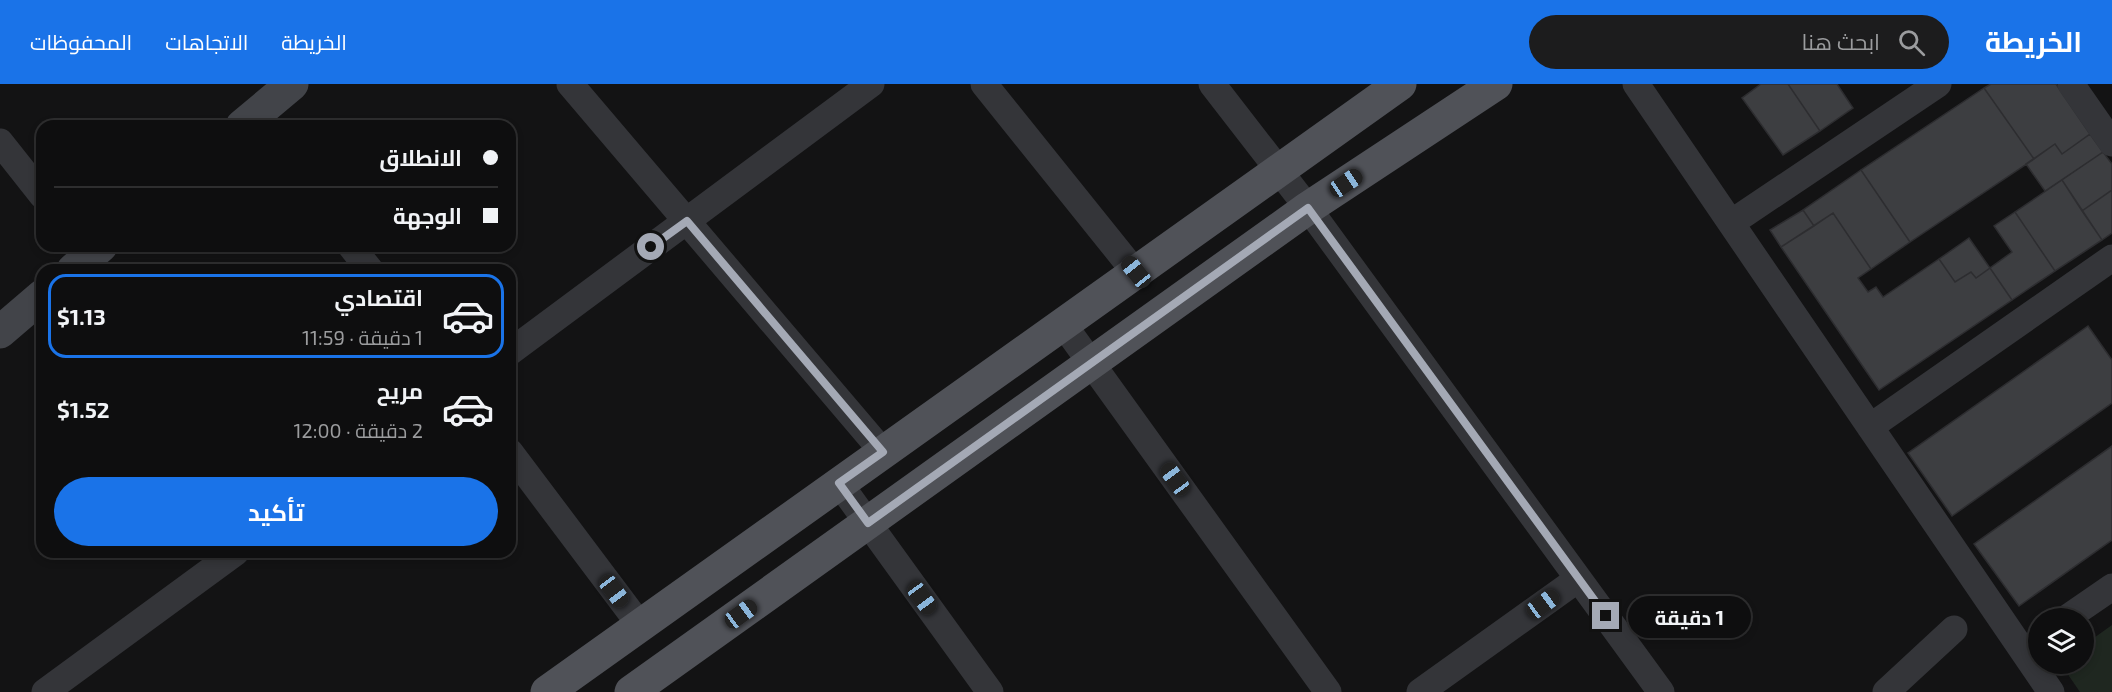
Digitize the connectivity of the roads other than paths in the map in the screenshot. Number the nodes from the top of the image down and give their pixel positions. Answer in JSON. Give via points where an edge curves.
{"nodes":[{"id":1,"x":292,"y":84,"type":"edge"},
{"id":2,"x":570,"y":84,"type":"edge"},
{"id":3,"x":871,"y":84,"type":"edge"},
{"id":4,"x":984,"y":84,"type":"edge"},
{"id":5,"x":1212,"y":84,"type":"edge"},
{"id":6,"x":1400,"y":84,"type":"edge"},
{"id":7,"x":1496,"y":84,"type":"edge"},
{"id":8,"x":1636,"y":84,"type":"edge"},
{"id":9,"x":1938,"y":84,"type":"edge"},
{"id":10,"x":2071,"y":84,"type":"edge"},
{"id":11,"x":254,"y":120,"type":"edge"},
{"id":12,"x":0,"y":142,"type":"edge"},
{"id":13,"x":2112,"y":143,"type":"edge"},
{"id":14,"x":1279,"y":170,"type":"junction"},
{"id":15,"x":36,"y":187,"type":"edge"},
{"id":16,"x":1308,"y":208,"type":"junction"},
{"id":17,"x":687,"y":221,"type":"junction"},
{"id":18,"x":1731,"y":223,"type":"junction"},
{"id":19,"x":2112,"y":258,"type":"edge"},
{"id":20,"x":1136,"y":272,"type":"junction"},
{"id":21,"x":36,"y":301,"type":"edge"},
{"id":22,"x":1063,"y":324,"type":"junction"},
{"id":23,"x":0,"y":332,"type":"edge"},
{"id":24,"x":516,"y":348,"type":"edge"},
{"id":25,"x":1091,"y":363,"type":"junction"},
{"id":26,"x":1870,"y":427,"type":"junction"},
{"id":27,"x":883,"y":452,"type":"junction"},
{"id":28,"x":516,"y":460,"type":"edge"},
{"id":29,"x":839,"y":483,"type":"junction"},
{"id":30,"x":868,"y":523,"type":"junction"},
{"id":31,"x":228,"y":558,"type":"edge"},
{"id":32,"x":1578,"y":579,"type":"junction"},
{"id":33,"x":2112,"y":587,"type":"edge"},
{"id":34,"x":2082,"y":608,"type":"edge"},
{"id":35,"x":640,"y":626,"type":"junction"},
{"id":36,"x":1954,"y":629,"type":"dead end"},
{"id":37,"x":2028,"y":640,"type":"edge"},
{"id":38,"x":2043,"y":674,"type":"edge"},
{"id":39,"x":45,"y":692,"type":"edge"},
{"id":40,"x":547,"y":692,"type":"edge"},
{"id":41,"x":632,"y":692,"type":"edge"},
{"id":42,"x":990,"y":692,"type":"edge"},
{"id":43,"x":1329,"y":692,"type":"edge"},
{"id":44,"x":1420,"y":692,"type":"edge"},
{"id":45,"x":1661,"y":692,"type":"edge"},
{"id":46,"x":1886,"y":692,"type":"edge"},
{"id":47,"x":2051,"y":692,"type":"edge"}],
"edges":[{"from":1,"to":11,"type":"street"},
{"from":2,"to":17,"type":"street"},
{"from":3,"to":17,"type":"street"},
{"from":4,"to":20,"type":"street"},
{"from":5,"to":14,"type":"street"},
{"from":6,"to":14,"type":"main road"},
{"from":7,"to":16,"type":"main road"},
{"from":8,"to":18,"type":"street"},
{"from":9,"to":18,"type":"street"},
{"from":10,"to":13,"type":"street"},
{"from":12,"to":15,"type":"street"},
{"from":14,"to":16,"type":"street"},
{"from":14,"to":20,"type":"main road"},
{"from":16,"to":25,"type":"main road"},
{"from":16,"to":32,"type":"street"},
{"from":17,"to":24,"type":"street"},
{"from":17,"to":27,"type":"street"},
{"from":18,"to":26,"type":"street"},
{"from":19,"to":26,"type":"street"},
{"from":20,"to":22,"type":"main road"},
{"from":21,"to":23,"type":"street"},
{"from":22,"to":25,"type":"street"},
{"from":22,"to":27,"type":"main road"},
{"from":25,"to":30,"type":"main road"},
{"from":25,"to":43,"type":"street"},
{"from":26,"to":37,"type":"street"},
{"from":27,"to":29,"type":"main road"},
{"from":28,"to":35,"type":"street"},
{"from":29,"to":30,"type":"street"},
{"from":29,"to":35,"type":"main road"},
{"from":30,"to":41,"type":"main road"},
{"from":30,"to":42,"type":"street"},
{"from":31,"to":39,"type":"street"},
{"from":32,"to":44,"type":"street"},
{"from":32,"to":45,"type":"street"},
{"from":33,"to":34,"type":"street"},
{"from":35,"to":40,"type":"main road"},
{"from":36,"to":46,"type":"street"},
{"from":38,"to":47,"type":"street"}]}
